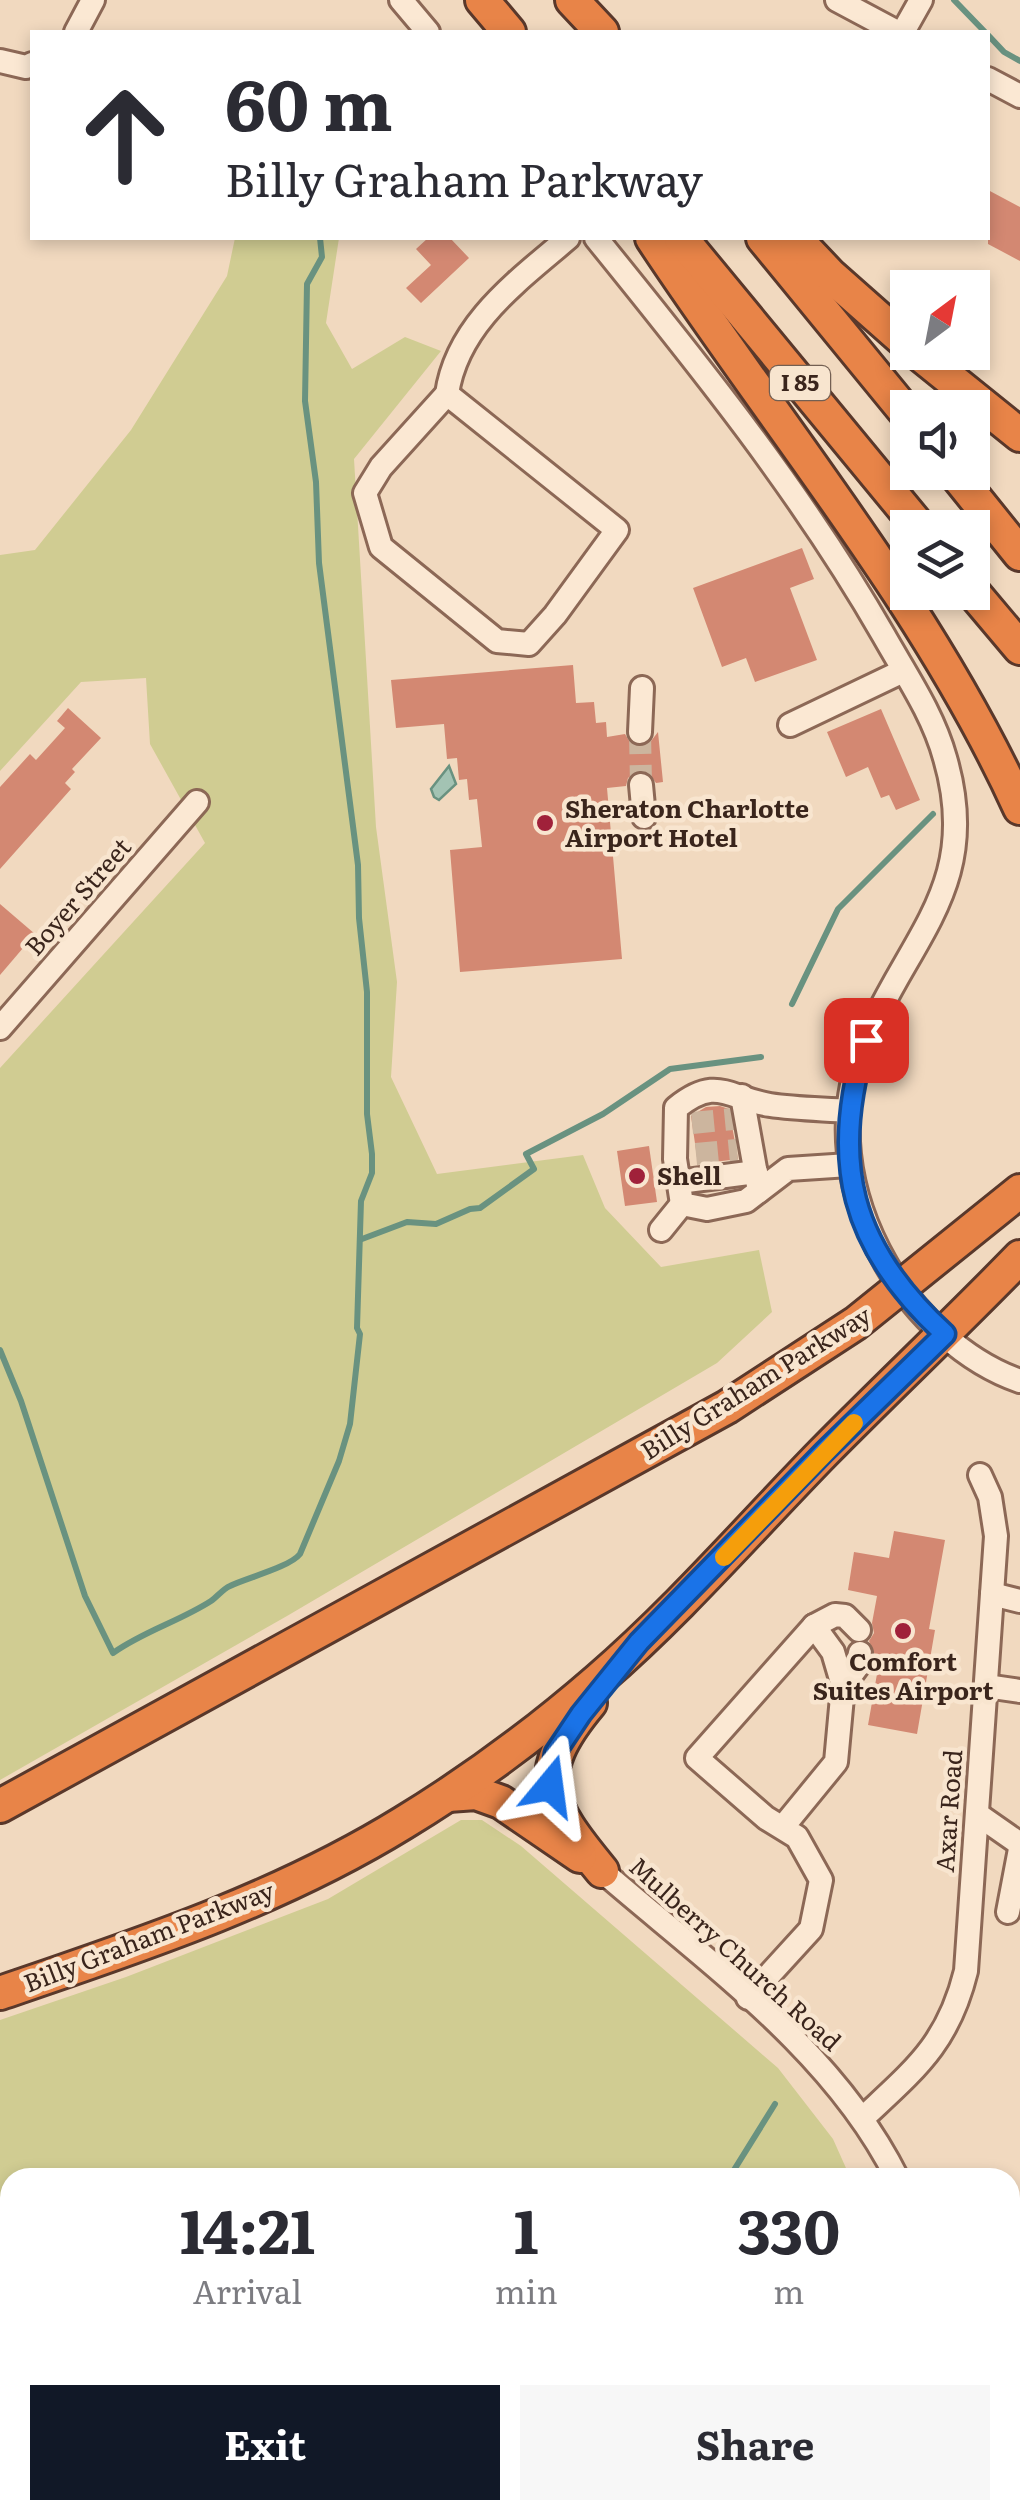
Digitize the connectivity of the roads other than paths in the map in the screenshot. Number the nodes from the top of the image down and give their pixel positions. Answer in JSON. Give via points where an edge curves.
{"nodes":[{"id":1,"x":93,"y":0,"type":"edge"},
{"id":2,"x":402,"y":0,"type":"edge"},
{"id":3,"x":482,"y":0,"type":"edge"},
{"id":4,"x":570,"y":0,"type":"edge"},
{"id":5,"x":837,"y":0,"type":"edge"},
{"id":6,"x":921,"y":0,"type":"edge"},
{"id":7,"x":77,"y":30,"type":"edge"},
{"id":8,"x":426,"y":30,"type":"edge"},
{"id":9,"x":508,"y":30,"type":"edge"},
{"id":10,"x":596,"y":30,"type":"edge"},
{"id":11,"x":896,"y":30,"type":"edge"},
{"id":12,"x":901,"y":30,"type":"edge"},
{"id":13,"x":0,"y":61,"type":"edge"},
{"id":14,"x":30,"y":65,"type":"edge"},
{"id":15,"x":990,"y":80,"type":"edge"},
{"id":16,"x":1020,"y":96,"type":"edge"},
{"id":17,"x":566,"y":240,"type":"edge"},
{"id":18,"x":598,"y":240,"type":"edge"},
{"id":19,"x":653,"y":240,"type":"edge"},
{"id":20,"x":683,"y":240,"type":"edge"},
{"id":21,"x":765,"y":240,"type":"edge"},
{"id":22,"x":797,"y":240,"type":"edge"},
{"id":23,"x":890,"y":328,"type":"edge"},
{"id":24,"x":940,"y":370,"type":"edge"},
{"id":25,"x":890,"y":393,"type":"edge"},
{"id":26,"x":448,"y":394,"type":"junction"},
{"id":27,"x":1020,"y":435,"type":"edge"},
{"id":28,"x":968,"y":490,"type":"edge"},
{"id":29,"x":905,"y":510,"type":"edge"},
{"id":30,"x":1020,"y":554,"type":"edge"},
{"id":31,"x":989,"y":610,"type":"edge"},
{"id":32,"x":1020,"y":648,"type":"edge"},
{"id":33,"x":903,"y":671,"type":"junction"},
{"id":34,"x":642,"y":688,"type":"dead end"},
{"id":35,"x":790,"y":726,"type":"dead end"},
{"id":36,"x":640,"y":732,"type":"tunnel mouth"},
{"id":37,"x":641,"y":785,"type":"tunnel mouth"},
{"id":38,"x":197,"y":802,"type":"dead end"},
{"id":39,"x":1020,"y":808,"type":"edge"},
{"id":40,"x":644,"y":816,"type":"dead end"},
{"id":41,"x":0,"y":1028,"type":"edge"},
{"id":42,"x":849,"y":1111,"type":"junction"},
{"id":43,"x":741,"y":1112,"type":"junction"},
{"id":44,"x":849,"y":1165,"type":"junction"},
{"id":45,"x":758,"y":1182,"type":"junction"},
{"id":46,"x":1020,"y":1192,"type":"edge"},
{"id":47,"x":680,"y":1193,"type":"junction"},
{"id":48,"x":661,"y":1230,"type":"dead end"},
{"id":49,"x":1020,"y":1257,"type":"edge"},
{"id":50,"x":902,"y":1288,"type":"junction"},
{"id":51,"x":945,"y":1334,"type":"junction"},
{"id":52,"x":1020,"y":1382,"type":"edge"},
{"id":53,"x":980,"y":1475,"type":"dead end"},
{"id":54,"x":992,"y":1594,"type":"junction"},
{"id":55,"x":1020,"y":1601,"type":"edge"},
{"id":56,"x":814,"y":1626,"type":"junction"},
{"id":57,"x":639,"y":1642,"type":"junction"},
{"id":58,"x":843,"y":1686,"type":"junction"},
{"id":59,"x":986,"y":1686,"type":"junction"},
{"id":60,"x":1020,"y":1690,"type":"edge"},
{"id":61,"x":448,"y":1795,"type":"junction"},
{"id":62,"x":0,"y":1806,"type":"edge"},
{"id":63,"x":977,"y":1814,"type":"junction"},
{"id":64,"x":782,"y":1828,"type":"junction"},
{"id":65,"x":1020,"y":1847,"type":"edge"},
{"id":66,"x":602,"y":1871,"type":"junction"},
{"id":67,"x":971,"y":1894,"type":"junction"},
{"id":68,"x":1014,"y":1917,"type":"edge"},
{"id":69,"x":0,"y":1993,"type":"edge"},
{"id":70,"x":748,"y":1998,"type":"junction"},
{"id":71,"x":863,"y":2118,"type":"junction"},
{"id":72,"x":891,"y":2168,"type":"edge"}],
"edges":[{"from":1,"to":7,"type":"street"},
{"from":2,"to":8,"type":"street"},
{"from":3,"to":9,"type":"highway"},
{"from":4,"to":10,"type":"highway"},
{"from":5,"to":11,"type":"street"},
{"from":6,"to":12,"type":"street"},
{"from":13,"to":14,"type":"street"},
{"from":15,"to":16,"type":"street"},
{"from":17,"to":26,"type":"street","via":[[474,326],[450,372]]},
{"from":18,"to":33,"type":"street","via":[[784,479]]},
{"from":19,"to":39,"type":"highway","via":[[902,599]]},
{"from":20,"to":29,"type":"highway","number":"I 85"},
{"from":21,"to":25,"type":"highway","number":"I 85"},
{"from":22,"to":23,"type":"highway"},
{"from":24,"to":27,"type":"highway"},
{"from":26,"to":26,"type":"street","via":[[365,493],[381,547],[497,641],[529,644],[617,530]]},
{"from":28,"to":30,"type":"highway"},
{"from":31,"to":32,"type":"highway"},
{"from":33,"to":35,"type":"street"},
{"from":33,"to":42,"type":"street","via":[[946,759],[953,854],[932,920],[866,1040]]},
{"from":34,"to":36,"type":"street"},
{"from":37,"to":40,"type":"street"},
{"from":38,"to":41,"type":"street","name":"Boyer Street"},
{"from":42,"to":43,"type":"street","via":[[768,1104]]},
{"from":42,"to":44,"type":"street"},
{"from":43,"to":45,"type":"street","via":[[744,1149]]},
{"from":43,"to":47,"type":"street","via":[[723,1090],[695,1092],[676,1108],[686,1155]]},
{"from":44,"to":45,"type":"street","via":[[788,1169]]},
{"from":44,"to":50,"type":"street","via":[[863,1220]]},
{"from":45,"to":47,"type":"street"},
{"from":46,"to":50,"type":"highway","name":"Billy Graham Parkway"},
{"from":47,"to":48,"type":"street"},
{"from":49,"to":51,"type":"highway","name":"Billy Graham Parkway"},
{"from":50,"to":51,"type":"street"},
{"from":50,"to":62,"type":"highway","name":"Billy Graham Parkway","via":[[712,1415]]},
{"from":51,"to":52,"type":"street","via":[[984,1365]]},
{"from":51,"to":57,"type":"highway","name":"Billy Graham Parkway"},
{"from":53,"to":54,"type":"street","name":"Axar Road","via":[[996,1536]]},
{"from":54,"to":55,"type":"street"},
{"from":54,"to":59,"type":"street","name":"Axar Road"},
{"from":56,"to":58,"type":"street","via":[[833,1652]]},
{"from":56,"to":58,"type":"street","via":[[845,1616],[860,1642],[857,1667]]},
{"from":56,"to":64,"type":"street","via":[[698,1758]]},
{"from":57,"to":61,"type":"highway","name":"Billy Graham Parkway","via":[[530,1736]]},
{"from":57,"to":66,"type":"highway","via":[[555,1753],[550,1786],[568,1830]]},
{"from":58,"to":64,"type":"street","via":[[836,1762]]},
{"from":59,"to":60,"type":"street"},
{"from":59,"to":63,"type":"street","name":"Axar Road"},
{"from":61,"to":66,"type":"highway","via":[[476,1793],[500,1802]]},
{"from":61,"to":69,"type":"highway","name":"Billy Graham Parkway","via":[[256,1900]]},
{"from":63,"to":65,"type":"street"},
{"from":63,"to":67,"type":"street","name":"Axar Road"},
{"from":64,"to":70,"type":"street","via":[[797,1837],[822,1880],[811,1928]]},
{"from":65,"to":68,"type":"street"},
{"from":66,"to":70,"type":"street","name":"Mulberry Church Road"},
{"from":67,"to":68,"type":"street"},
{"from":67,"to":71,"type":"street","name":"Axar Road","via":[[966,1971],[946,2030]]},
{"from":70,"to":71,"type":"street","name":"Mulberry Church Road"},
{"from":71,"to":72,"type":"street","name":"Mulberry Church Road"}]}
